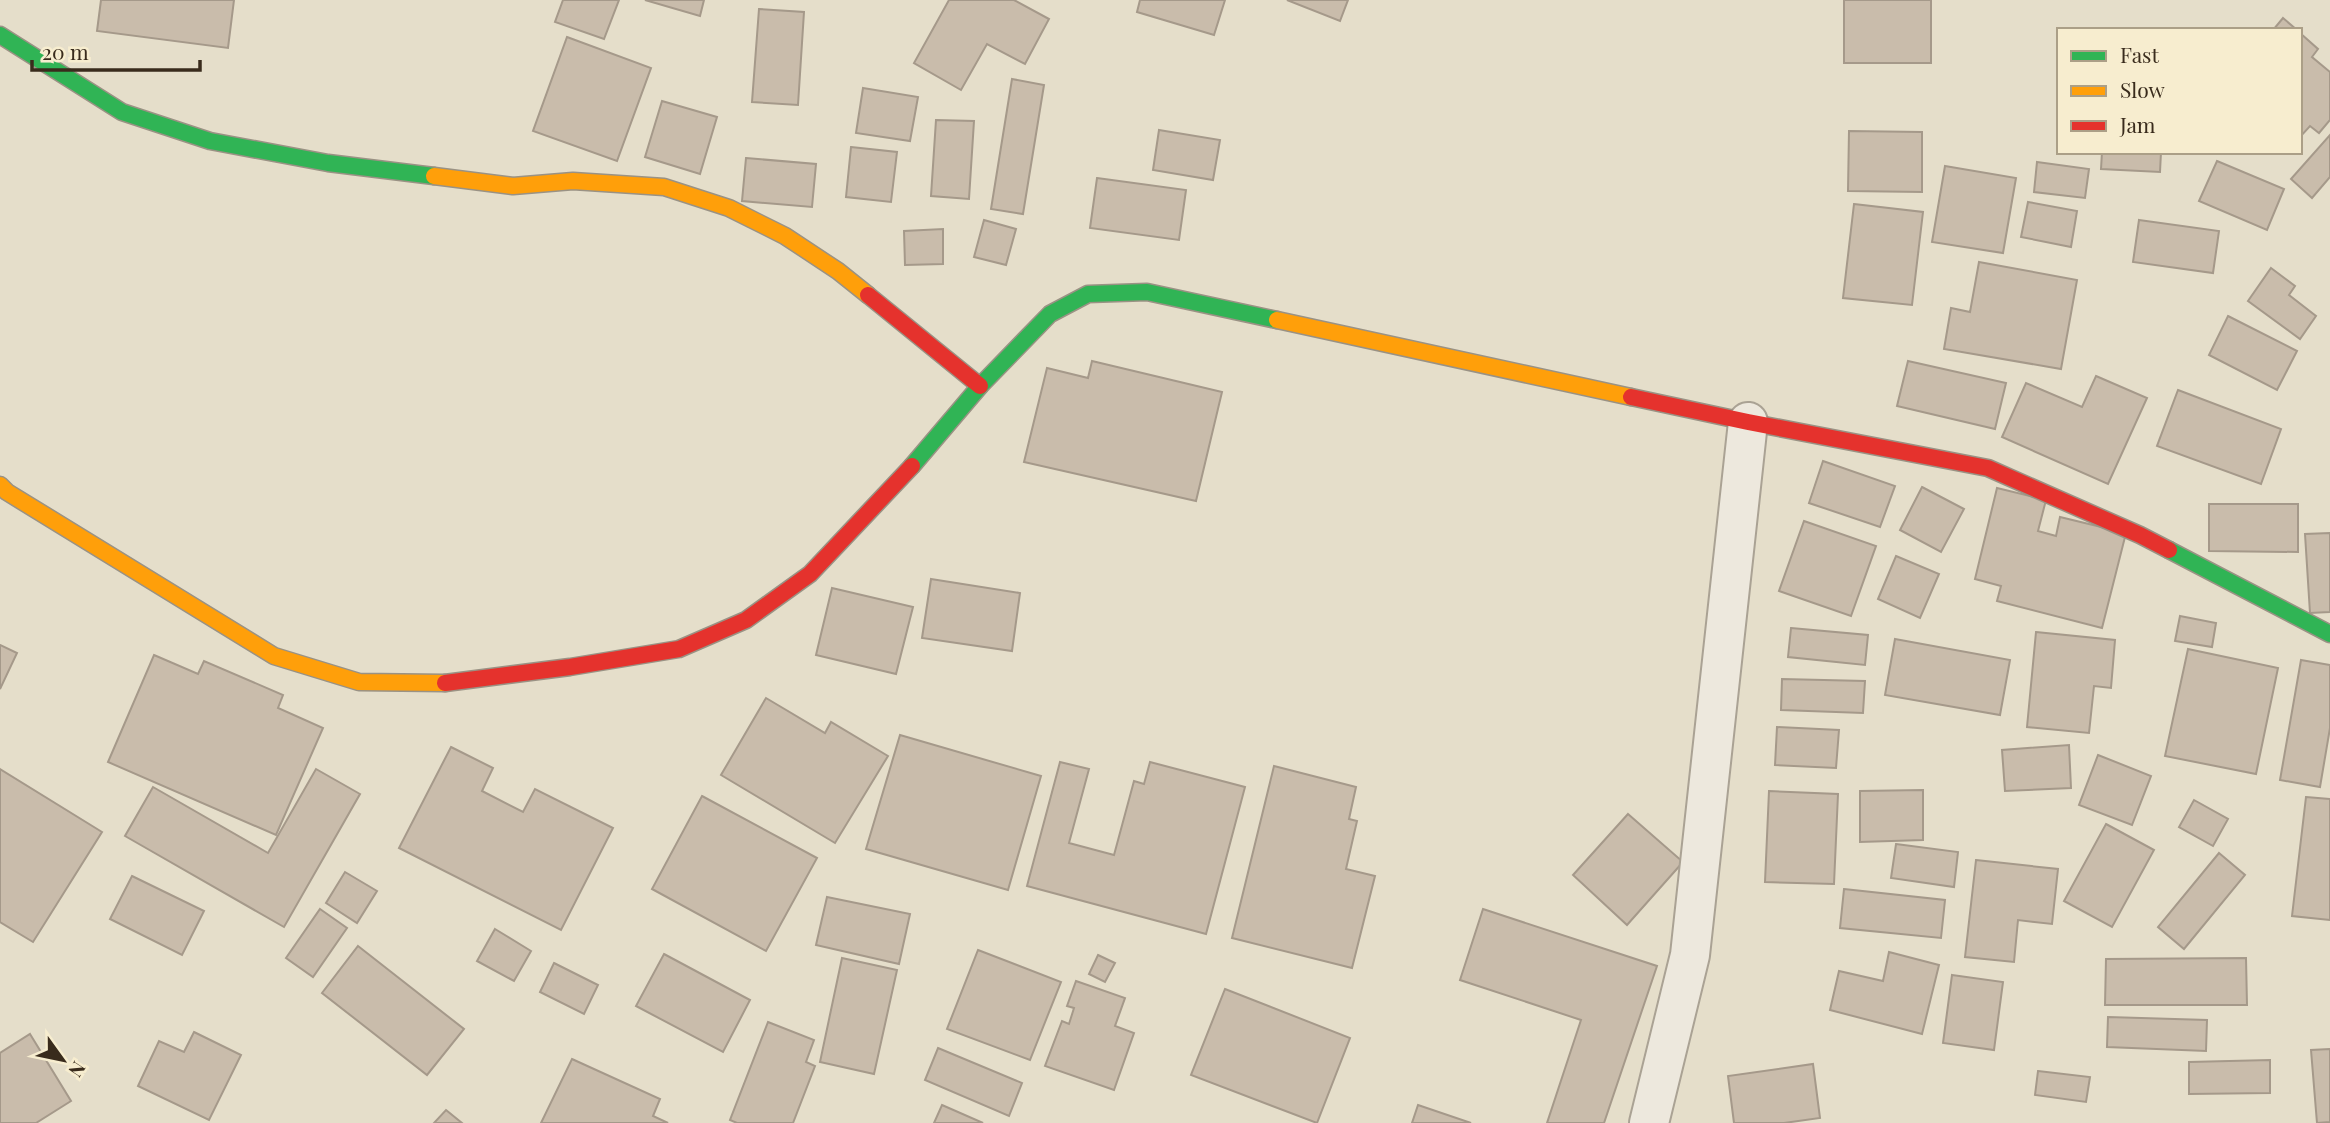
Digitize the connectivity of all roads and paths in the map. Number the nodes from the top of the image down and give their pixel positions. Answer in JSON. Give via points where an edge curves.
{"nodes":[{"id":1,"x":0,"y":35,"type":"edge"},
{"id":2,"x":981,"y":386,"type":"junction"},
{"id":3,"x":1748,"y":422,"type":"junction"},
{"id":4,"x":0,"y":485,"type":"edge"},
{"id":5,"x":2330,"y":634,"type":"edge"},
{"id":6,"x":1650,"y":1123,"type":"edge"}],
"edges":[{"from":1,"to":2,"type":"street","via":[[122,112],[211,141],[328,163],[513,186],[573,181],[664,187],[729,208],[785,236],[838,271]]},
{"from":2,"to":3,"type":"street","via":[[1050,314],[1088,294],[1147,292]]},
{"from":2,"to":4,"type":"street","via":[[810,574],[746,620],[679,649],[436,684],[359,682],[274,656]]},
{"from":3,"to":5,"type":"street","via":[[1988,468],[2140,535]]},
{"from":3,"to":6,"type":"street","via":[[1690,955]]}]}
